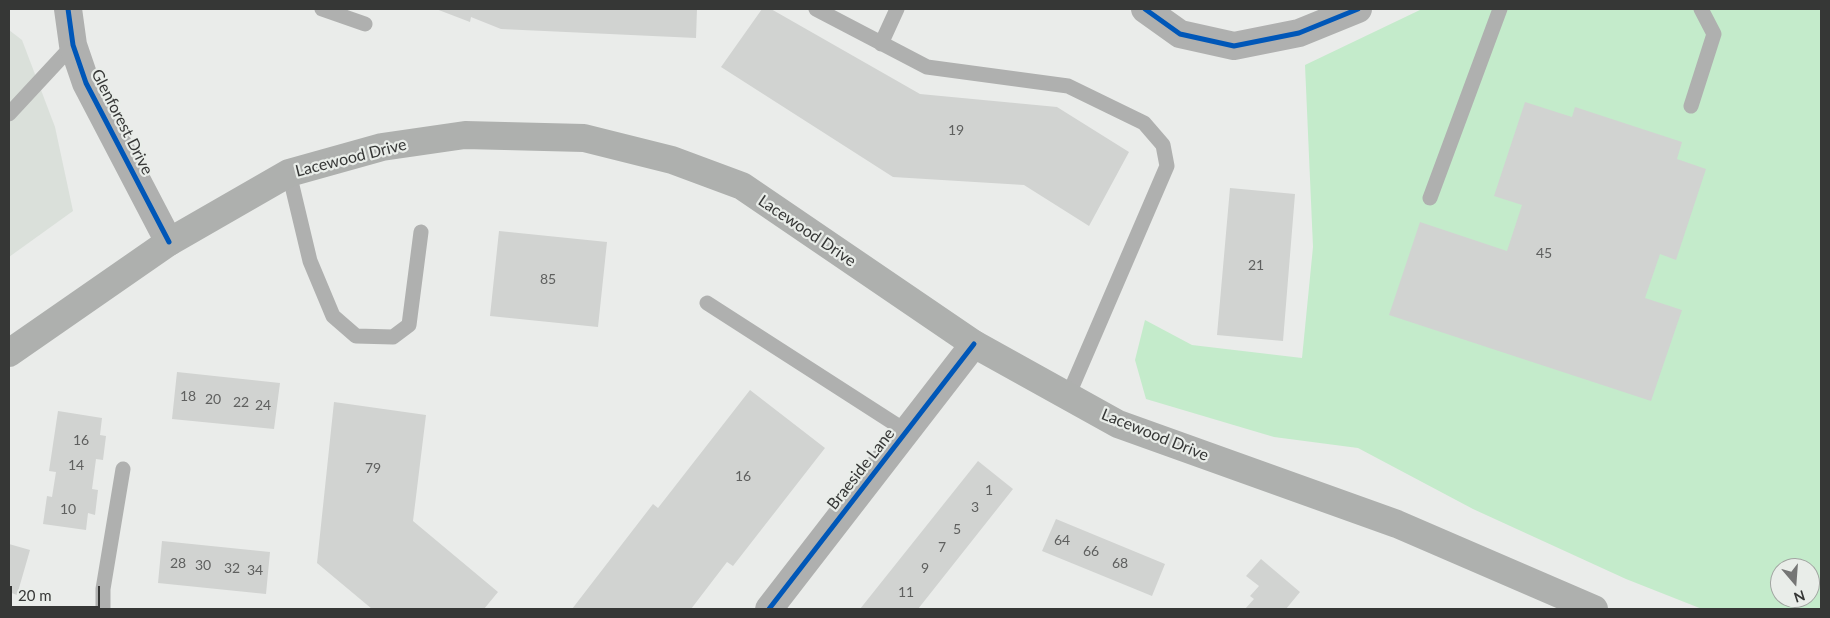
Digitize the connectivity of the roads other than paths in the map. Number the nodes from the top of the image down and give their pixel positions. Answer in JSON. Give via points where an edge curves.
{"nodes":[{"id":1,"x":68,"y":9,"type":"edge"},
{"id":2,"x":322,"y":9,"type":"edge"},
{"id":3,"x":816,"y":9,"type":"edge"},
{"id":4,"x":897,"y":9,"type":"edge"},
{"id":5,"x":1145,"y":9,"type":"edge"},
{"id":6,"x":1358,"y":9,"type":"edge"},
{"id":7,"x":1500,"y":9,"type":"edge"},
{"id":8,"x":1701,"y":9,"type":"edge"},
{"id":9,"x":365,"y":24,"type":"dead end"},
{"id":10,"x":881,"y":44,"type":"junction"},
{"id":11,"x":73,"y":45,"type":"junction"},
{"id":12,"x":1691,"y":106,"type":"dead end"},
{"id":13,"x":9,"y":114,"type":"edge"},
{"id":14,"x":290,"y":173,"type":"junction"},
{"id":15,"x":1430,"y":198,"type":"dead end"},
{"id":16,"x":421,"y":232,"type":"dead end"},
{"id":17,"x":169,"y":242,"type":"junction"},
{"id":18,"x":708,"y":303,"type":"dead end"},
{"id":19,"x":974,"y":344,"type":"junction"},
{"id":20,"x":9,"y":353,"type":"edge"},
{"id":21,"x":1068,"y":396,"type":"junction"},
{"id":22,"x":906,"y":432,"type":"junction"},
{"id":23,"x":123,"y":469,"type":"dead end"},
{"id":24,"x":1581,"y":607,"type":"edge"},
{"id":25,"x":103,"y":609,"type":"edge"},
{"id":26,"x":769,"y":609,"type":"edge"}],
"edges":[{"from":1,"to":11,"type":"street","name":"Glenforest Drive"},
{"from":2,"to":9,"type":"lane"},
{"from":3,"to":10,"type":"lane"},
{"from":4,"to":10,"type":"lane"},
{"from":5,"to":6,"type":"street","via":[[1180,34],[1234,46],[1299,33]]},
{"from":7,"to":15,"type":"lane"},
{"from":8,"to":12,"type":"lane","via":[[1714,34]]},
{"from":10,"to":21,"type":"lane","via":[[927,67],[1068,86],[1144,123],[1163,145],[1167,166]]},
{"from":11,"to":13,"type":"lane"},
{"from":11,"to":17,"type":"street","name":"Glenforest Drive","via":[[86,83]]},
{"from":14,"to":16,"type":"lane","via":[[310,260],[333,316],[356,336],[393,337],[409,325]]},
{"from":14,"to":17,"type":"main road","name":"Lacewood Drive"},
{"from":14,"to":19,"type":"main road","name":"Lacewood Drive","via":[[382,146],[464,135],[584,138],[672,160],[742,186]]},
{"from":17,"to":20,"type":"main road","name":"Lacewood Drive"},
{"from":18,"to":22,"type":"lane"},
{"from":19,"to":21,"type":"main road","name":"Lacewood Drive"},
{"from":19,"to":22,"type":"street","name":"Braeside Lane"},
{"from":21,"to":24,"type":"main road","name":"Lacewood Drive","via":[[1118,424],[1397,524]]},
{"from":22,"to":26,"type":"street","name":"Braeside Lane"},
{"from":23,"to":25,"type":"lane","via":[[103,589]]}]}
